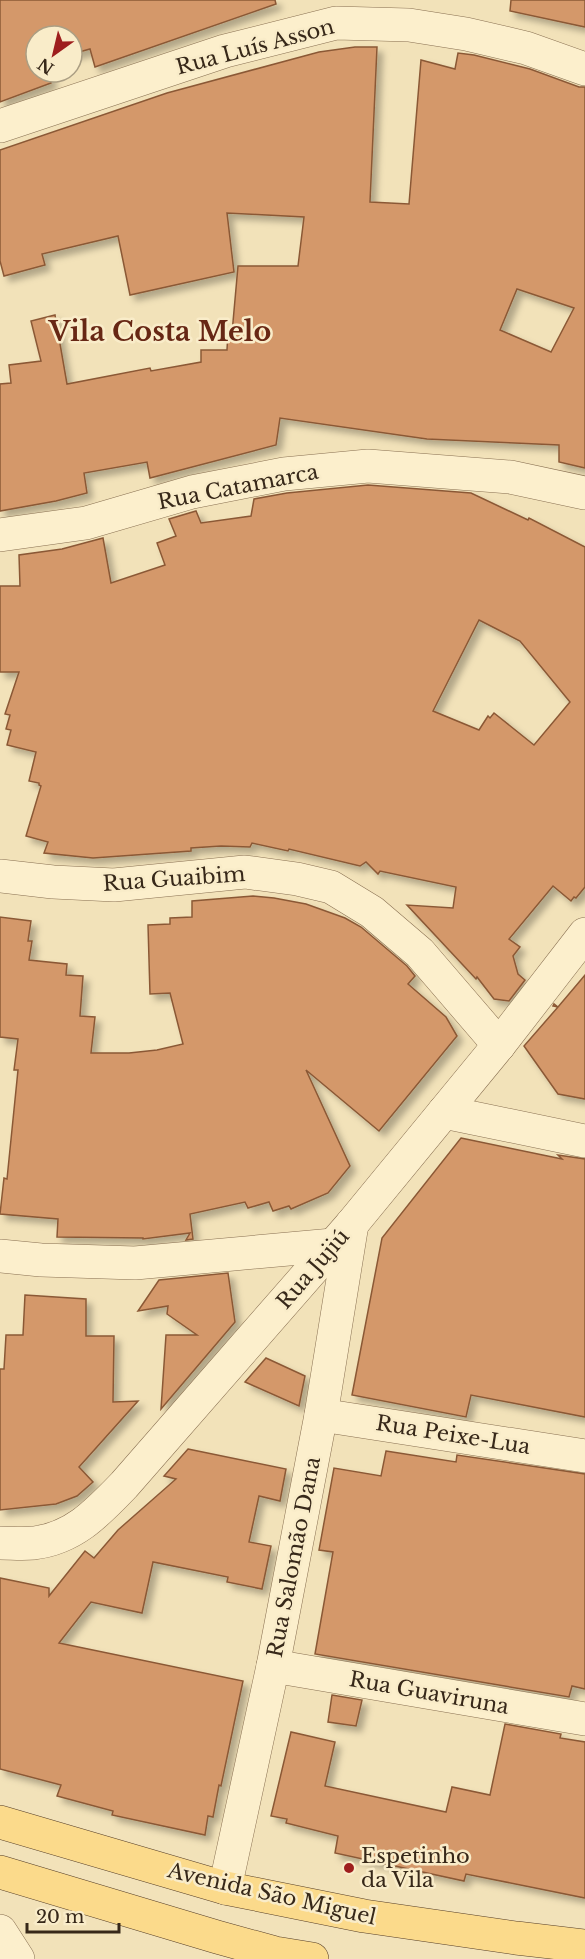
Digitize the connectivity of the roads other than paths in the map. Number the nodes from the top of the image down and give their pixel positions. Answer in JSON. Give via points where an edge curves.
{"nodes":[{"id":1,"x":334,"y":11,"type":"edge"},
{"id":2,"x":585,"y":69,"type":"edge"},
{"id":3,"x":0,"y":126,"type":"edge"},
{"id":4,"x":585,"y":493,"type":"edge"},
{"id":5,"x":0,"y":535,"type":"edge"},
{"id":6,"x":0,"y":876,"type":"edge"},
{"id":7,"x":585,"y":934,"type":"edge"},
{"id":8,"x":499,"y":1045,"type":"junction"},
{"id":9,"x":444,"y":1112,"type":"junction"},
{"id":10,"x":585,"y":1141,"type":"edge"},
{"id":11,"x":343,"y":1234,"type":"junction"},
{"id":12,"x":0,"y":1256,"type":"edge"},
{"id":13,"x":321,"y":1415,"type":"junction"},
{"id":14,"x":585,"y":1456,"type":"edge"},
{"id":15,"x":0,"y":1543,"type":"edge"},
{"id":16,"x":273,"y":1666,"type":"junction"},
{"id":17,"x":585,"y":1719,"type":"edge"},
{"id":18,"x":0,"y":1822,"type":"edge"},
{"id":19,"x":0,"y":1872,"type":"edge"},
{"id":20,"x":225,"y":1888,"type":"junction"},
{"id":21,"x":0,"y":1931,"type":"edge"},
{"id":22,"x":585,"y":1946,"type":"edge"},
{"id":23,"x":18,"y":1959,"type":"edge"},
{"id":24,"x":312,"y":1959,"type":"edge"}],
"edges":[{"from":1,"to":2,"type":"street","name":"Rua Luís Asson","via":[[466,34],[526,48]]},
{"from":1,"to":3,"type":"street","name":"Rua Luís Asson"},
{"from":4,"to":5,"type":"street","name":"Rua Catamarca","via":[[510,477],[368,466],[272,476],[192,492],[86,523]]},
{"from":6,"to":8,"type":"street","name":"Rua Guaibim","via":[[114,885],[245,872],[331,887],[372,912],[420,953]]},
{"from":7,"to":8,"type":"street","name":"Rua Jujiú"},
{"from":8,"to":9,"type":"street","name":"Rua Jujiú"},
{"from":9,"to":10,"type":"street"},
{"from":9,"to":11,"type":"street","name":"Rua Jujiú"},
{"from":11,"to":12,"type":"street","via":[[135,1263]]},
{"from":11,"to":13,"type":"street","name":"Rua Salomão Dana"},
{"from":11,"to":15,"type":"street","name":"Rua Jujiú","via":[[95,1516],[52,1539]]},
{"from":13,"to":14,"type":"street","name":"Rua Peixe-Lua"},
{"from":13,"to":16,"type":"street","name":"Rua Salomão Dana"},
{"from":16,"to":17,"type":"street","name":"Rua Guaviruna"},
{"from":16,"to":20,"type":"street","name":"Rua Salomão Dana"},
{"from":18,"to":20,"type":"main road","name":"Avenida São Miguel"},
{"from":19,"to":24,"type":"main road","via":[[217,1937]]},
{"from":20,"to":22,"type":"main road","name":"Avenida São Miguel","via":[[364,1916]]},
{"from":21,"to":23,"type":"street"}]}
